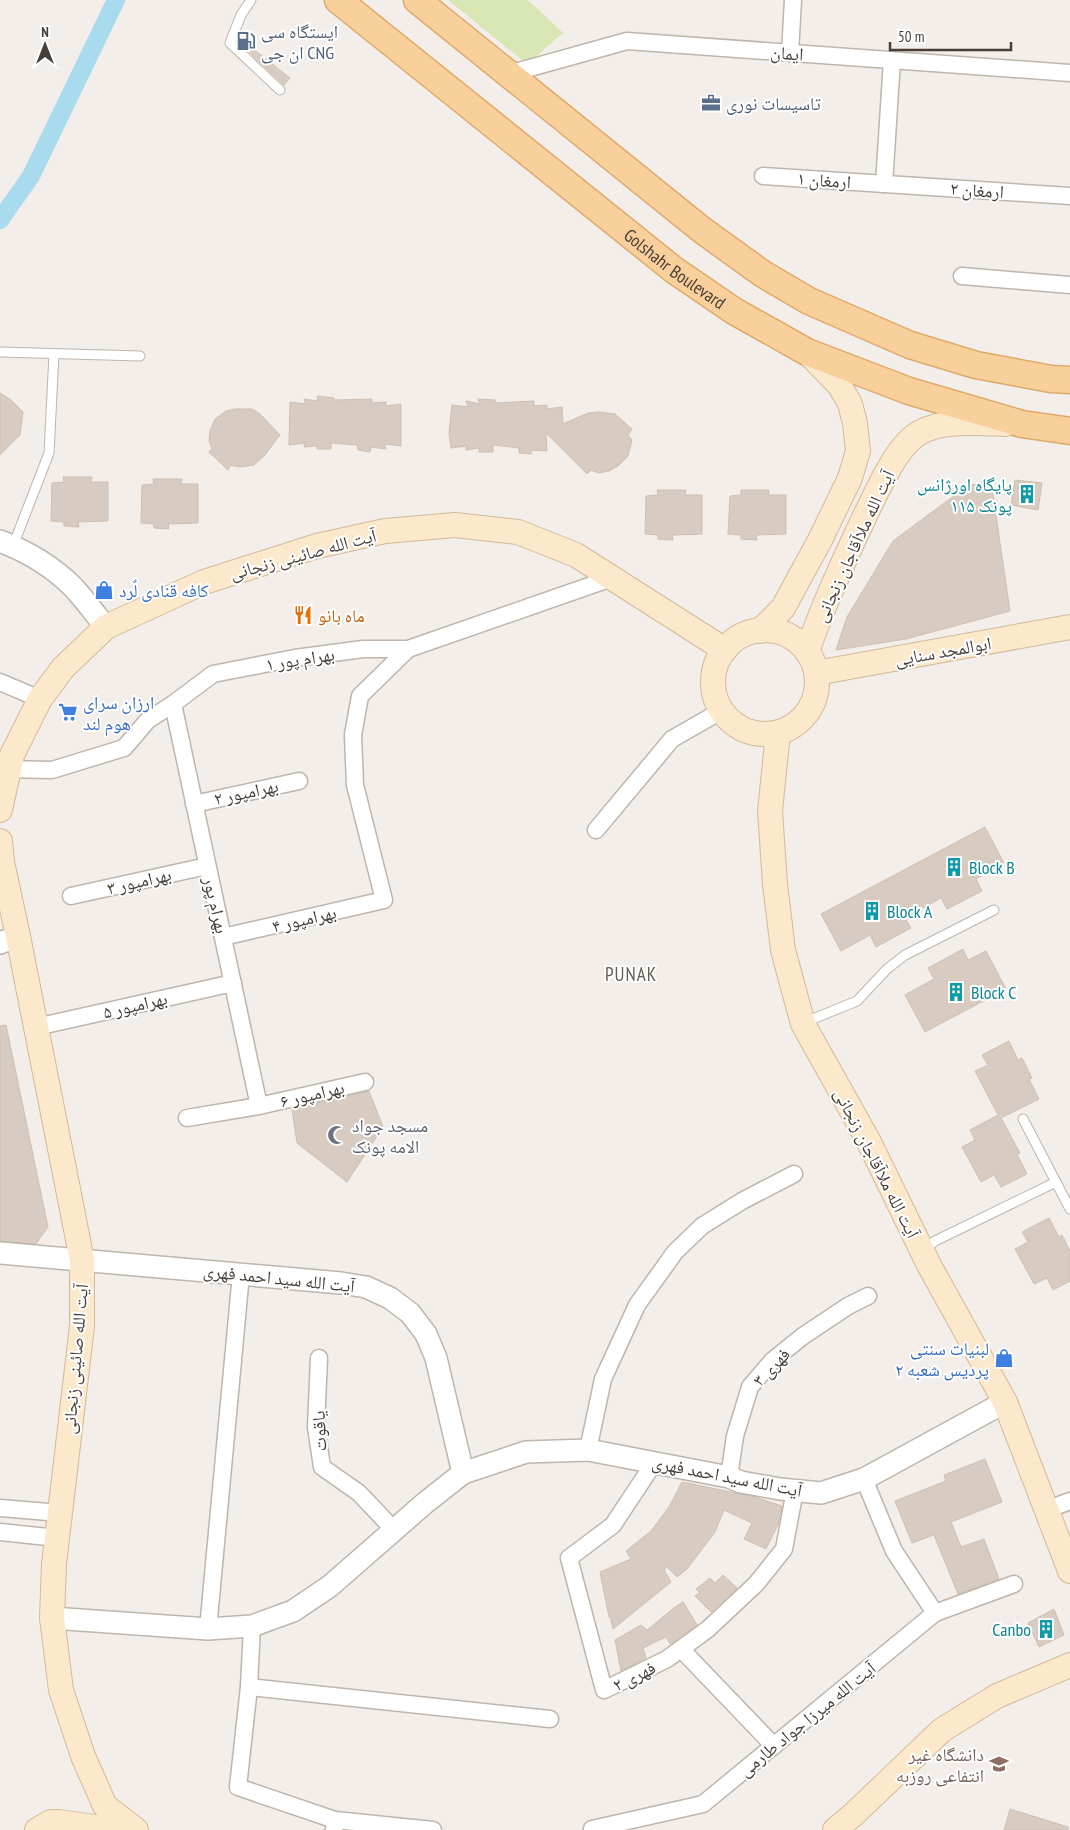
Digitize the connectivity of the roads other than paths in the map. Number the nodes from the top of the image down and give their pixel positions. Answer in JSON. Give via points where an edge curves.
{"nodes":[{"id":1,"x":251,"y":0,"type":"edge"},
{"id":2,"x":338,"y":0,"type":"edge"},
{"id":3,"x":417,"y":0,"type":"edge"},
{"id":4,"x":793,"y":0,"type":"edge"},
{"id":5,"x":790,"y":53,"type":"junction"},
{"id":6,"x":892,"y":60,"type":"junction"},
{"id":7,"x":1070,"y":73,"type":"edge"},
{"id":8,"x":508,"y":74,"type":"junction"},
{"id":9,"x":280,"y":90,"type":"dead end"},
{"id":10,"x":764,"y":176,"type":"dead end"},
{"id":11,"x":884,"y":184,"type":"junction"},
{"id":12,"x":1070,"y":196,"type":"edge"},
{"id":13,"x":962,"y":276,"type":"dead end"},
{"id":14,"x":1070,"y":285,"type":"edge"},
{"id":15,"x":0,"y":352,"type":"edge"},
{"id":16,"x":807,"y":352,"type":"junction"},
{"id":17,"x":54,"y":354,"type":"junction"},
{"id":18,"x":140,"y":356,"type":"dead end"},
{"id":19,"x":1070,"y":380,"type":"edge"},
{"id":20,"x":1022,"y":424,"type":"junction"},
{"id":21,"x":1070,"y":430,"type":"edge"},
{"id":22,"x":6,"y":543,"type":"edge"},
{"id":23,"x":612,"y":578,"type":"junction"},
{"id":24,"x":106,"y":626,"type":"junction"},
{"id":25,"x":1070,"y":627,"type":"edge"},
{"id":26,"x":760,"y":631,"type":"junction"},
{"id":27,"x":408,"y":649,"type":"junction"},
{"id":28,"x":725,"y":650,"type":"junction"},
{"id":29,"x":812,"y":663,"type":"junction"},
{"id":30,"x":0,"y":682,"type":"edge"},
{"id":31,"x":40,"y":699,"type":"junction"},
{"id":32,"x":172,"y":704,"type":"junction"},
{"id":33,"x":721,"y":711,"type":"junction"},
{"id":34,"x":778,"y":733,"type":"junction"},
{"id":35,"x":4,"y":770,"type":"edge"},
{"id":36,"x":299,"y":781,"type":"dead end"},
{"id":37,"x":194,"y":804,"type":"junction"},
{"id":38,"x":0,"y":810,"type":"edge"},
{"id":39,"x":596,"y":830,"type":"dead end"},
{"id":40,"x":0,"y":841,"type":"edge"},
{"id":41,"x":207,"y":866,"type":"junction"},
{"id":42,"x":71,"y":896,"type":"dead end"},
{"id":43,"x":994,"y":910,"type":"dead end"},
{"id":44,"x":223,"y":937,"type":"junction"},
{"id":45,"x":9,"y":940,"type":"edge"},
{"id":46,"x":233,"y":983,"type":"junction"},
{"id":47,"x":803,"y":1024,"type":"junction"},
{"id":48,"x":36,"y":1027,"type":"junction"},
{"id":49,"x":364,"y":1082,"type":"dead end"},
{"id":50,"x":259,"y":1106,"type":"junction"},
{"id":51,"x":187,"y":1118,"type":"dead end"},
{"id":52,"x":1023,"y":1119,"type":"dead end"},
{"id":53,"x":794,"y":1174,"type":"dead end"},
{"id":54,"x":1056,"y":1182,"type":"junction"},
{"id":55,"x":1070,"y":1209,"type":"edge"},
{"id":56,"x":922,"y":1251,"type":"junction"},
{"id":57,"x":0,"y":1254,"type":"edge"},
{"id":58,"x":82,"y":1260,"type":"junction"},
{"id":59,"x":241,"y":1274,"type":"junction"},
{"id":60,"x":868,"y":1296,"type":"dead end"},
{"id":61,"x":320,"y":1358,"type":"dead end"},
{"id":62,"x":1005,"y":1402,"type":"junction"},
{"id":63,"x":588,"y":1450,"type":"junction"},
{"id":64,"x":648,"y":1472,"type":"dead end"},
{"id":65,"x":463,"y":1474,"type":"junction"},
{"id":66,"x":728,"y":1477,"type":"junction"},
{"id":67,"x":864,"y":1479,"type":"junction"},
{"id":68,"x":795,"y":1490,"type":"junction"},
{"id":69,"x":1070,"y":1501,"type":"edge"},
{"id":70,"x":0,"y":1508,"type":"edge"},
{"id":71,"x":1046,"y":1510,"type":"junction"},
{"id":72,"x":60,"y":1513,"type":"junction"},
{"id":73,"x":394,"y":1530,"type":"junction"},
{"id":74,"x":0,"y":1532,"type":"edge"},
{"id":75,"x":58,"y":1538,"type":"junction"},
{"id":76,"x":1070,"y":1571,"type":"edge"},
{"id":77,"x":1014,"y":1584,"type":"dead end"},
{"id":78,"x":935,"y":1613,"type":"junction"},
{"id":79,"x":52,"y":1618,"type":"junction"},
{"id":80,"x":252,"y":1626,"type":"junction"},
{"id":81,"x":208,"y":1630,"type":"junction"},
{"id":82,"x":681,"y":1649,"type":"junction"},
{"id":83,"x":1070,"y":1665,"type":"edge"},
{"id":84,"x":249,"y":1687,"type":"junction"},
{"id":85,"x":550,"y":1719,"type":"dead end"},
{"id":86,"x":774,"y":1746,"type":"junction"},
{"id":87,"x":105,"y":1806,"type":"junction"},
{"id":88,"x":68,"y":1822,"type":"junction"},
{"id":89,"x":334,"y":1825,"type":"edge"},
{"id":90,"x":37,"y":1830,"type":"edge"},
{"id":91,"x":116,"y":1830,"type":"edge"},
{"id":92,"x":136,"y":1830,"type":"edge"},
{"id":93,"x":433,"y":1830,"type":"edge"},
{"id":94,"x":592,"y":1830,"type":"edge"},
{"id":95,"x":835,"y":1830,"type":"edge"}],
"edges":[{"from":1,"to":9,"type":"lane","via":[[230,43]]},
{"from":2,"to":16,"type":"main road","name":"Golshahr Boulevard","via":[[674,270],[734,311]]},
{"from":3,"to":8,"type":"main road"},
{"from":4,"to":5,"type":"street"},
{"from":5,"to":6,"type":"street","name":"ایمان"},
{"from":5,"to":8,"type":"street","name":"ایمان","via":[[626,41]]},
{"from":6,"to":7,"type":"street","name":"ایمان"},
{"from":6,"to":11,"type":"street"},
{"from":8,"to":19,"type":"main road","via":[[702,230],[763,274],[809,301],[910,345],[976,365]]},
{"from":10,"to":11,"type":"street","name":"ارمغان ۱"},
{"from":11,"to":12,"type":"street","name":"ارمغان ۲"},
{"from":13,"to":14,"type":"street"},
{"from":15,"to":17,"type":"lane"},
{"from":16,"to":20,"type":"main road","name":"Golshahr Boulevard","via":[[909,391]]},
{"from":16,"to":26,"type":"main road","name":"آیت الله ملاآقاجان زنجانی","via":[[840,386],[850,404],[858,451],[850,478],[783,608]]},
{"from":17,"to":18,"type":"lane"},
{"from":17,"to":22,"type":"lane","via":[[49,453]]},
{"from":20,"to":21,"type":"main road","name":"Golshahr Boulevard"},
{"from":20,"to":29,"type":"main road","name":"آیت الله ملاآقاجان زنجانی","via":[[938,426],[914,436],[883,479],[817,623]]},
{"from":22,"to":24,"type":"street","via":[[41,561],[72,586]]},
{"from":23,"to":24,"type":"main road","name":"آیت الله صائینی زنجانی","via":[[576,555],[518,532],[455,525],[385,531],[317,546],[204,582]]},
{"from":23,"to":27,"type":"street","name":"بهرام پور ۱"},
{"from":23,"to":28,"type":"main road","name":"آیت الله صائینی زنجانی"},
{"from":24,"to":31,"type":"main road","name":"آیت الله صائینی زنجانی","via":[[63,668]]},
{"from":25,"to":29,"type":"main road","name":"ابوالمجد سنایی"},
{"from":26,"to":28,"type":"main road","via":[[746,634]]},
{"from":26,"to":29,"type":"main road","via":[[773,631],[798,642]]},
{"from":27,"to":32,"type":"street","name":"بهرام پور ۱","via":[[363,649],[294,658],[214,674]]},
{"from":27,"to":44,"type":"street","name":"بهرامپور ۴","via":[[360,696],[353,735],[355,785],[384,900]]},
{"from":28,"to":33,"type":"main road","via":[[718,660],[713,680],[715,699]]},
{"from":29,"to":34,"type":"main road","via":[[817,686],[809,710],[801,720]]},
{"from":30,"to":31,"type":"street"},
{"from":31,"to":35,"type":"main road","name":"آیت الله صائینی زنجانی"},
{"from":32,"to":35,"type":"street","name":"بهرام پور ۱","via":[[148,720],[124,748],[52,770]]},
{"from":32,"to":37,"type":"street","name":"بهرام پور"},
{"from":33,"to":34,"type":"main road","via":[[736,726],[756,734]]},
{"from":33,"to":39,"type":"street","via":[[672,740]]},
{"from":34,"to":47,"type":"main road","name":"آیت الله ملاآقاجان زنجانی","via":[[770,811],[775,884],[782,950]]},
{"from":35,"to":38,"type":"main road","name":"آیت الله صائینی زنجانی"},
{"from":36,"to":37,"type":"street","name":"بهرامپور ۲"},
{"from":37,"to":41,"type":"street","name":"بهرام پور"},
{"from":40,"to":45,"type":"main road","name":"آیت الله صائینی زنجانی"},
{"from":41,"to":42,"type":"street","name":"بهرامپور ۳"},
{"from":41,"to":44,"type":"street","name":"بهرام پور"},
{"from":43,"to":47,"type":"lane","via":[[904,955],[858,1001]]},
{"from":44,"to":46,"type":"street","name":"بهرام پور"},
{"from":45,"to":48,"type":"main road","name":"آیت الله صائینی زنجانی"},
{"from":46,"to":48,"type":"street","name":"بهرامپور ۵"},
{"from":46,"to":50,"type":"street","name":"بهرام پور"},
{"from":47,"to":56,"type":"main road","name":"آیت الله ملاآقاجان زنجانی","via":[[868,1140]]},
{"from":48,"to":58,"type":"main road","name":"آیت الله صائینی زنجانی"},
{"from":49,"to":50,"type":"street","name":"بهرامپور ۶"},
{"from":50,"to":51,"type":"street","name":"بهرامپور ۶"},
{"from":52,"to":54,"type":"lane"},
{"from":53,"to":63,"type":"street","via":[[702,1226],[675,1252],[637,1305],[603,1379]]},
{"from":54,"to":55,"type":"lane"},
{"from":54,"to":56,"type":"lane","via":[[935,1241]]},
{"from":56,"to":62,"type":"main road","name":"آیت الله ملاآقاجان زنجانی"},
{"from":57,"to":58,"type":"street","name":"آیت الله سید احمد فهری"},
{"from":58,"to":59,"type":"street","name":"آیت الله سید احمد فهری"},
{"from":58,"to":72,"type":"main road","name":"آیت الله صائینی زنجانی","via":[[82,1326]]},
{"from":59,"to":65,"type":"street","name":"آیت الله سید احمد فهری","via":[[366,1287],[390,1298],[410,1314],[426,1334],[436,1358]]},
{"from":59,"to":81,"type":"street"},
{"from":60,"to":66,"type":"street","name":"فهری ۳","via":[[803,1336],[772,1361],[750,1387],[735,1436]]},
{"from":61,"to":73,"type":"street","name":"یاقوت","via":[[316,1427],[322,1467],[359,1493]]},
{"from":62,"to":67,"type":"street","name":"آیت الله سید احمد فهری"},
{"from":62,"to":71,"type":"main road","name":"آیت الله ملاآقاجان زنجانی"},
{"from":63,"to":65,"type":"street","name":"آیت الله سید احمد فهری","via":[[526,1452]]},
{"from":63,"to":66,"type":"street","name":"آیت الله سید احمد فهری"},
{"from":64,"to":82,"type":"street","name":"فهری ۲","via":[[614,1525],[569,1558],[604,1690],[668,1659]]},
{"from":65,"to":73,"type":"street","name":"آیت الله سید احمد فهری"},
{"from":66,"to":68,"type":"street","name":"آیت الله سید احمد فهری"},
{"from":67,"to":68,"type":"street","name":"آیت الله سید احمد فهری","via":[[821,1493]]},
{"from":67,"to":78,"type":"street","via":[[894,1552]]},
{"from":68,"to":82,"type":"street","name":"فهری ۲","via":[[784,1548],[756,1584],[708,1629]]},
{"from":69,"to":71,"type":"street"},
{"from":70,"to":72,"type":"street"},
{"from":71,"to":76,"type":"main road","name":"آیت الله ملاآقاجان زنجانی"},
{"from":72,"to":75,"type":"main road","name":"آیت الله صائینی زنجانی"},
{"from":73,"to":80,"type":"street","name":"آیت الله سید احمد فهری","via":[[330,1586],[294,1611]]},
{"from":74,"to":75,"type":"street"},
{"from":75,"to":79,"type":"main road","name":"آیت الله صائینی زنجانی"},
{"from":77,"to":78,"type":"street","name":"آیت الله میرزا جواد طارمی"},
{"from":78,"to":86,"type":"street","name":"آیت الله میرزا جواد طارمی"},
{"from":79,"to":81,"type":"street","name":"آیت الله سید احمد فهری"},
{"from":79,"to":87,"type":"main road","name":"آیت الله صائینی زنجانی","via":[[61,1690],[83,1756]]},
{"from":80,"to":81,"type":"street","name":"آیت الله سید احمد فهری"},
{"from":80,"to":84,"type":"street"},
{"from":82,"to":86,"type":"street"},
{"from":83,"to":95,"type":"main road","via":[[997,1696],[942,1730]]},
{"from":84,"to":85,"type":"street"},
{"from":84,"to":89,"type":"street","via":[[238,1787]]},
{"from":86,"to":94,"type":"street","name":"آیت الله میرزا جواد طارمی","via":[[703,1804]]},
{"from":87,"to":88,"type":"main road"},
{"from":87,"to":92,"type":"main road","name":"آیت الله صائینی زنجانی"},
{"from":88,"to":90,"type":"main road","via":[[51,1822]]},
{"from":88,"to":91,"type":"main road"},
{"from":89,"to":93,"type":"street"}]}
